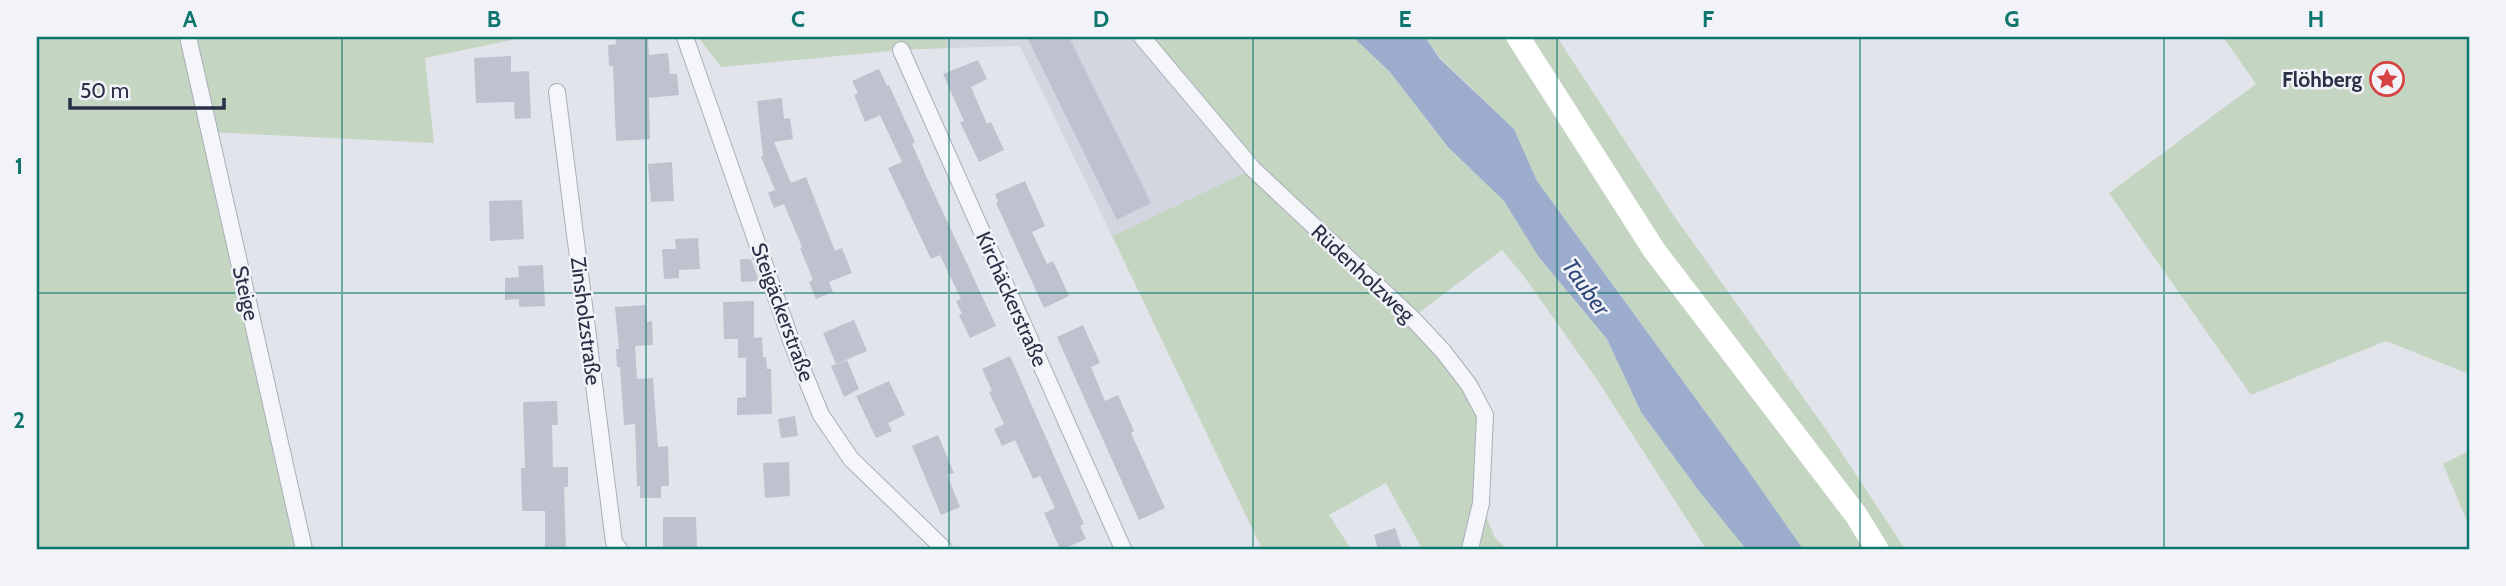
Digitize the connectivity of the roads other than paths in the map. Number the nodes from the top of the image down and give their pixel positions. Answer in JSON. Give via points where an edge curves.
{"nodes":[{"id":1,"x":188,"y":37,"type":"edge"},
{"id":2,"x":685,"y":37,"type":"edge"},
{"id":3,"x":1142,"y":37,"type":"edge"},
{"id":4,"x":1518,"y":37,"type":"edge"},
{"id":5,"x":901,"y":50,"type":"dead end"},
{"id":6,"x":557,"y":92,"type":"dead end"},
{"id":7,"x":304,"y":549,"type":"edge"},
{"id":8,"x":619,"y":549,"type":"edge"},
{"id":9,"x":944,"y":549,"type":"edge"},
{"id":10,"x":1123,"y":549,"type":"edge"},
{"id":11,"x":1470,"y":549,"type":"edge"},
{"id":12,"x":1877,"y":549,"type":"edge"}],
"edges":[{"from":1,"to":7,"type":"street","name":"Steige"},
{"from":2,"to":9,"type":"street","name":"Steigäckerstraße","via":[[821,415],[851,459]]},
{"from":3,"to":11,"type":"street","name":"Rüdenholzweg","via":[[1253,169],[1412,318],[1469,385],[1485,415],[1481,503]]},
{"from":4,"to":12,"type":"main road","via":[[1654,250]]},
{"from":5,"to":10,"type":"street","name":"Kirchäckerstraße"},
{"from":6,"to":8,"type":"street","name":"Zinsholzstraße","via":[[614,542]]}]}
